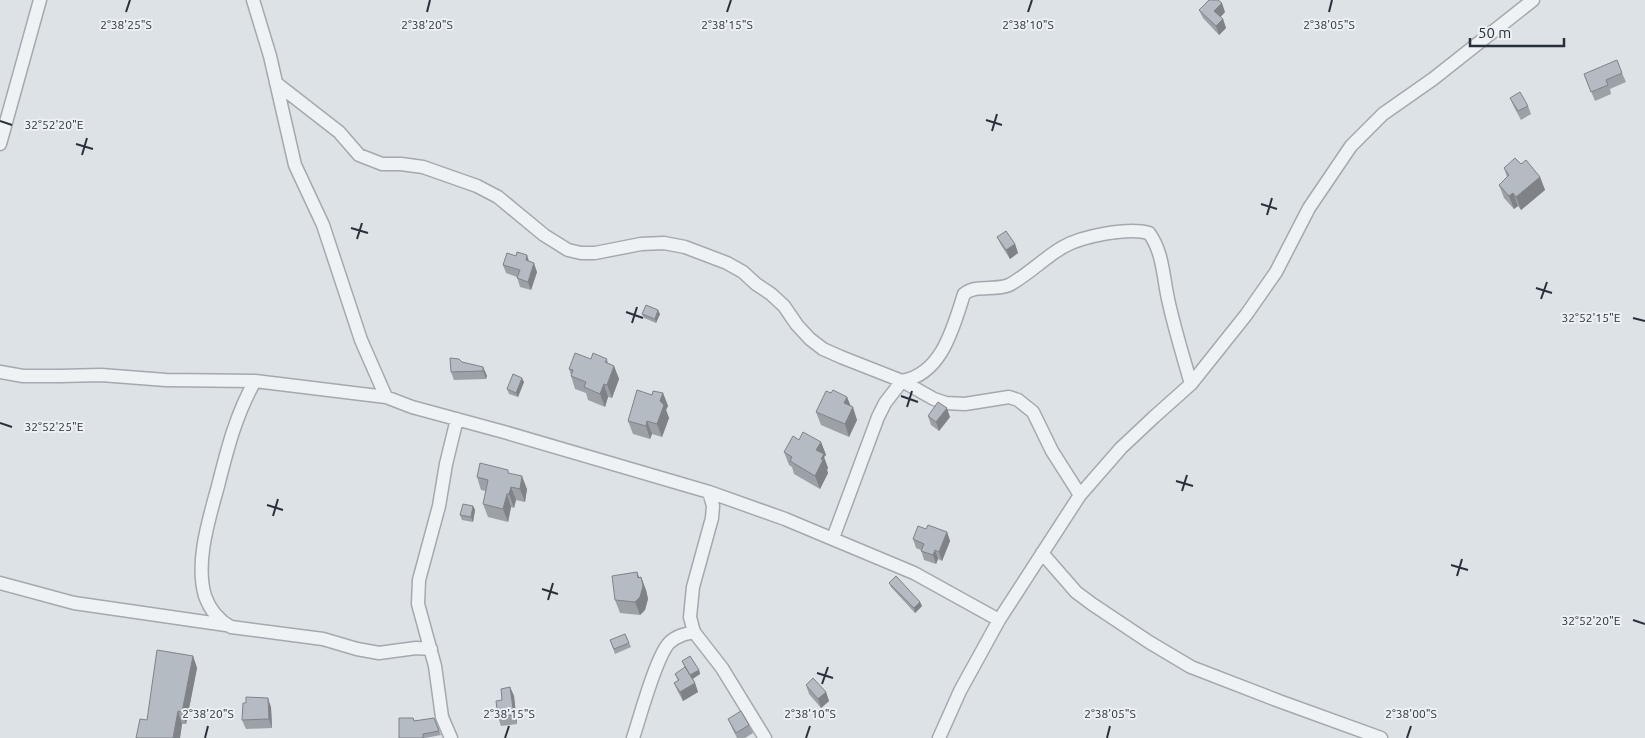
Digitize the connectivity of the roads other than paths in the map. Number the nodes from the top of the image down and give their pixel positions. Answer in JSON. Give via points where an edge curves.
{"nodes":[{"id":1,"x":40,"y":0,"type":"edge"},
{"id":2,"x":253,"y":0,"type":"edge"},
{"id":3,"x":1533,"y":0,"type":"edge"},
{"id":4,"x":276,"y":83,"type":"junction"},
{"id":5,"x":0,"y":144,"type":"edge"},
{"id":6,"x":0,"y":372,"type":"edge"},
{"id":7,"x":902,"y":380,"type":"junction"},
{"id":8,"x":255,"y":381,"type":"junction"},
{"id":9,"x":1191,"y":384,"type":"junction"},
{"id":10,"x":386,"y":397,"type":"junction"},
{"id":11,"x":456,"y":419,"type":"junction"},
{"id":12,"x":709,"y":492,"type":"junction"},
{"id":13,"x":1080,"y":494,"type":"junction"},
{"id":14,"x":834,"y":538,"type":"junction"},
{"id":15,"x":1042,"y":553,"type":"junction"},
{"id":16,"x":0,"y":583,"type":"edge"},
{"id":17,"x":999,"y":620,"type":"junction"},
{"id":18,"x":228,"y":626,"type":"junction"},
{"id":19,"x":694,"y":632,"type":"junction"},
{"id":20,"x":431,"y":649,"type":"junction"},
{"id":21,"x":451,"y":738,"type":"edge"},
{"id":22,"x":633,"y":738,"type":"edge"},
{"id":23,"x":765,"y":738,"type":"edge"},
{"id":24,"x":939,"y":738,"type":"edge"},
{"id":25,"x":1382,"y":738,"type":"edge"}],
"edges":[{"from":1,"to":5,"type":"street"},
{"from":2,"to":4,"type":"street"},
{"from":3,"to":9,"type":"street","via":[[1383,114],[1351,146],[1309,208],[1276,272]]},
{"from":4,"to":7,"type":"street","via":[[339,132],[359,154],[382,164],[423,167],[477,186],[498,197],[544,235],[568,250],[595,253],[664,243],[685,247],[727,263],[771,294],[810,339],[823,349]]},
{"from":4,"to":10,"type":"street","via":[[295,165],[323,225],[361,340]]},
{"from":6,"to":8,"type":"street","via":[[23,376],[101,374],[166,380]]},
{"from":7,"to":9,"type":"street","via":[[922,374],[933,364],[948,341],[964,294],[970,290],[1006,286],[1073,242],[1141,230],[1149,233],[1158,250]]},
{"from":7,"to":13,"type":"street","via":[[946,403],[965,404],[1009,397],[1018,400],[1033,412],[1052,451]]},
{"from":7,"to":14,"type":"street","via":[[878,417]]},
{"from":8,"to":10,"type":"street"},
{"from":8,"to":18,"type":"street","via":[[239,414],[227,451],[203,553],[205,594],[210,608]]},
{"from":9,"to":13,"type":"street","via":[[1128,442]]},
{"from":10,"to":11,"type":"street"},
{"from":11,"to":12,"type":"street"},
{"from":11,"to":20,"type":"street","via":[[439,506],[419,580],[418,604]]},
{"from":12,"to":14,"type":"street"},
{"from":12,"to":19,"type":"street","via":[[712,518],[690,605]]},
{"from":13,"to":15,"type":"street"},
{"from":14,"to":17,"type":"street","via":[[914,573]]},
{"from":15,"to":17,"type":"street"},
{"from":15,"to":25,"type":"street","via":[[1076,592],[1149,642],[1191,666]]},
{"from":16,"to":18,"type":"street","via":[[74,604]]},
{"from":17,"to":24,"type":"street","via":[[960,691]]},
{"from":18,"to":20,"type":"street","via":[[323,639],[379,653]]},
{"from":19,"to":22,"type":"street","via":[[678,636],[668,643]]},
{"from":19,"to":23,"type":"street","via":[[722,668]]},
{"from":20,"to":21,"type":"street","via":[[442,718]]}]}
